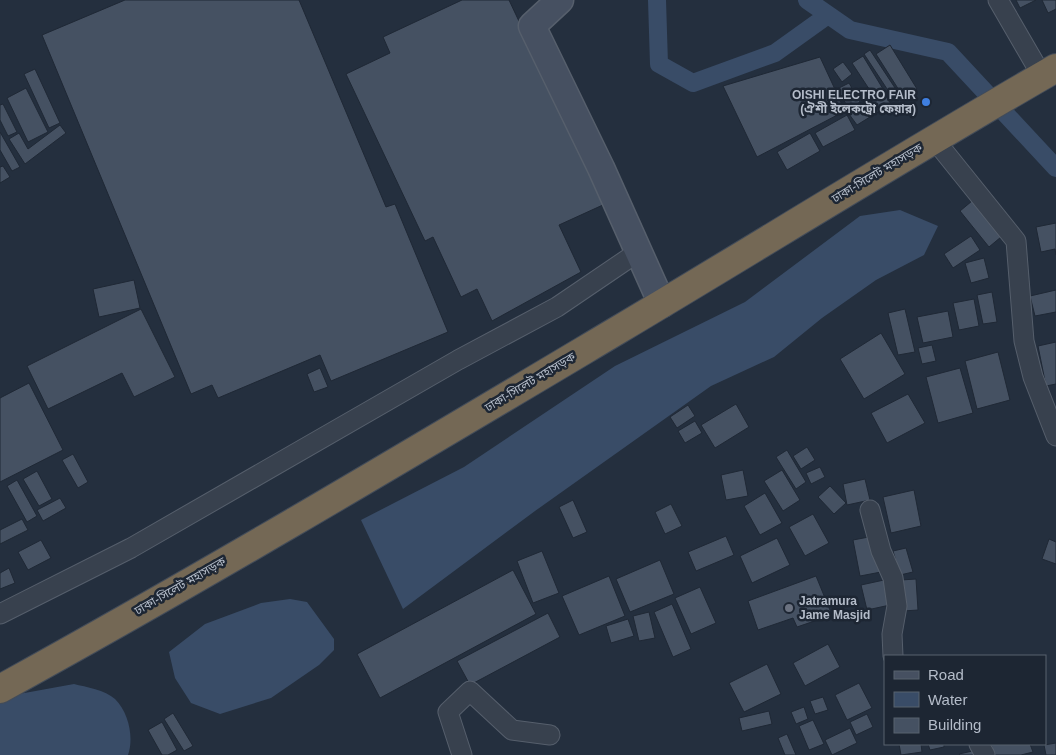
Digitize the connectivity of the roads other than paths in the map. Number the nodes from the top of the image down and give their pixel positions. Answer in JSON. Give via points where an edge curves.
{"nodes":[{"id":1,"x":560,"y":0,"type":"edge"},
{"id":2,"x":998,"y":0,"type":"edge"},
{"id":3,"x":1043,"y":76,"type":"edge"},
{"id":4,"x":934,"y":138,"type":"junction"},
{"id":5,"x":638,"y":252,"type":"junction"},
{"id":6,"x":662,"y":304,"type":"junction"},
{"id":7,"x":1056,"y":436,"type":"edge"},
{"id":8,"x":870,"y":510,"type":"dead end"},
{"id":9,"x":0,"y":613,"type":"edge"},
{"id":10,"x":893,"y":655,"type":"edge"},
{"id":11,"x":0,"y":688,"type":"edge"},
{"id":12,"x":550,"y":736,"type":"dead end"},
{"id":13,"x":462,"y":755,"type":"edge"}],
"edges":[{"from":1,"to":5,"type":"street","via":[[532,26]]},
{"from":2,"to":3,"type":"street"},
{"from":3,"to":4,"type":"highway","name":"ঢাকা-সিলেট মহাসড়ক"},
{"from":4,"to":6,"type":"highway","name":"ঢাকা-সিলেট মহাসড়ক"},
{"from":4,"to":7,"type":"street","via":[[1016,240],[1024,341],[1032,377]]},
{"from":5,"to":6,"type":"street"},
{"from":5,"to":9,"type":"street","via":[[557,307],[458,360],[131,548]]},
{"from":6,"to":11,"type":"highway","name":"ঢাকা-সিলেট মহাসড়ক","via":[[328,501]]},
{"from":8,"to":10,"type":"street","via":[[881,551],[893,578],[897,606],[892,634]]},
{"from":12,"to":13,"type":"street","via":[[512,730],[470,691],[448,712]]}]}
